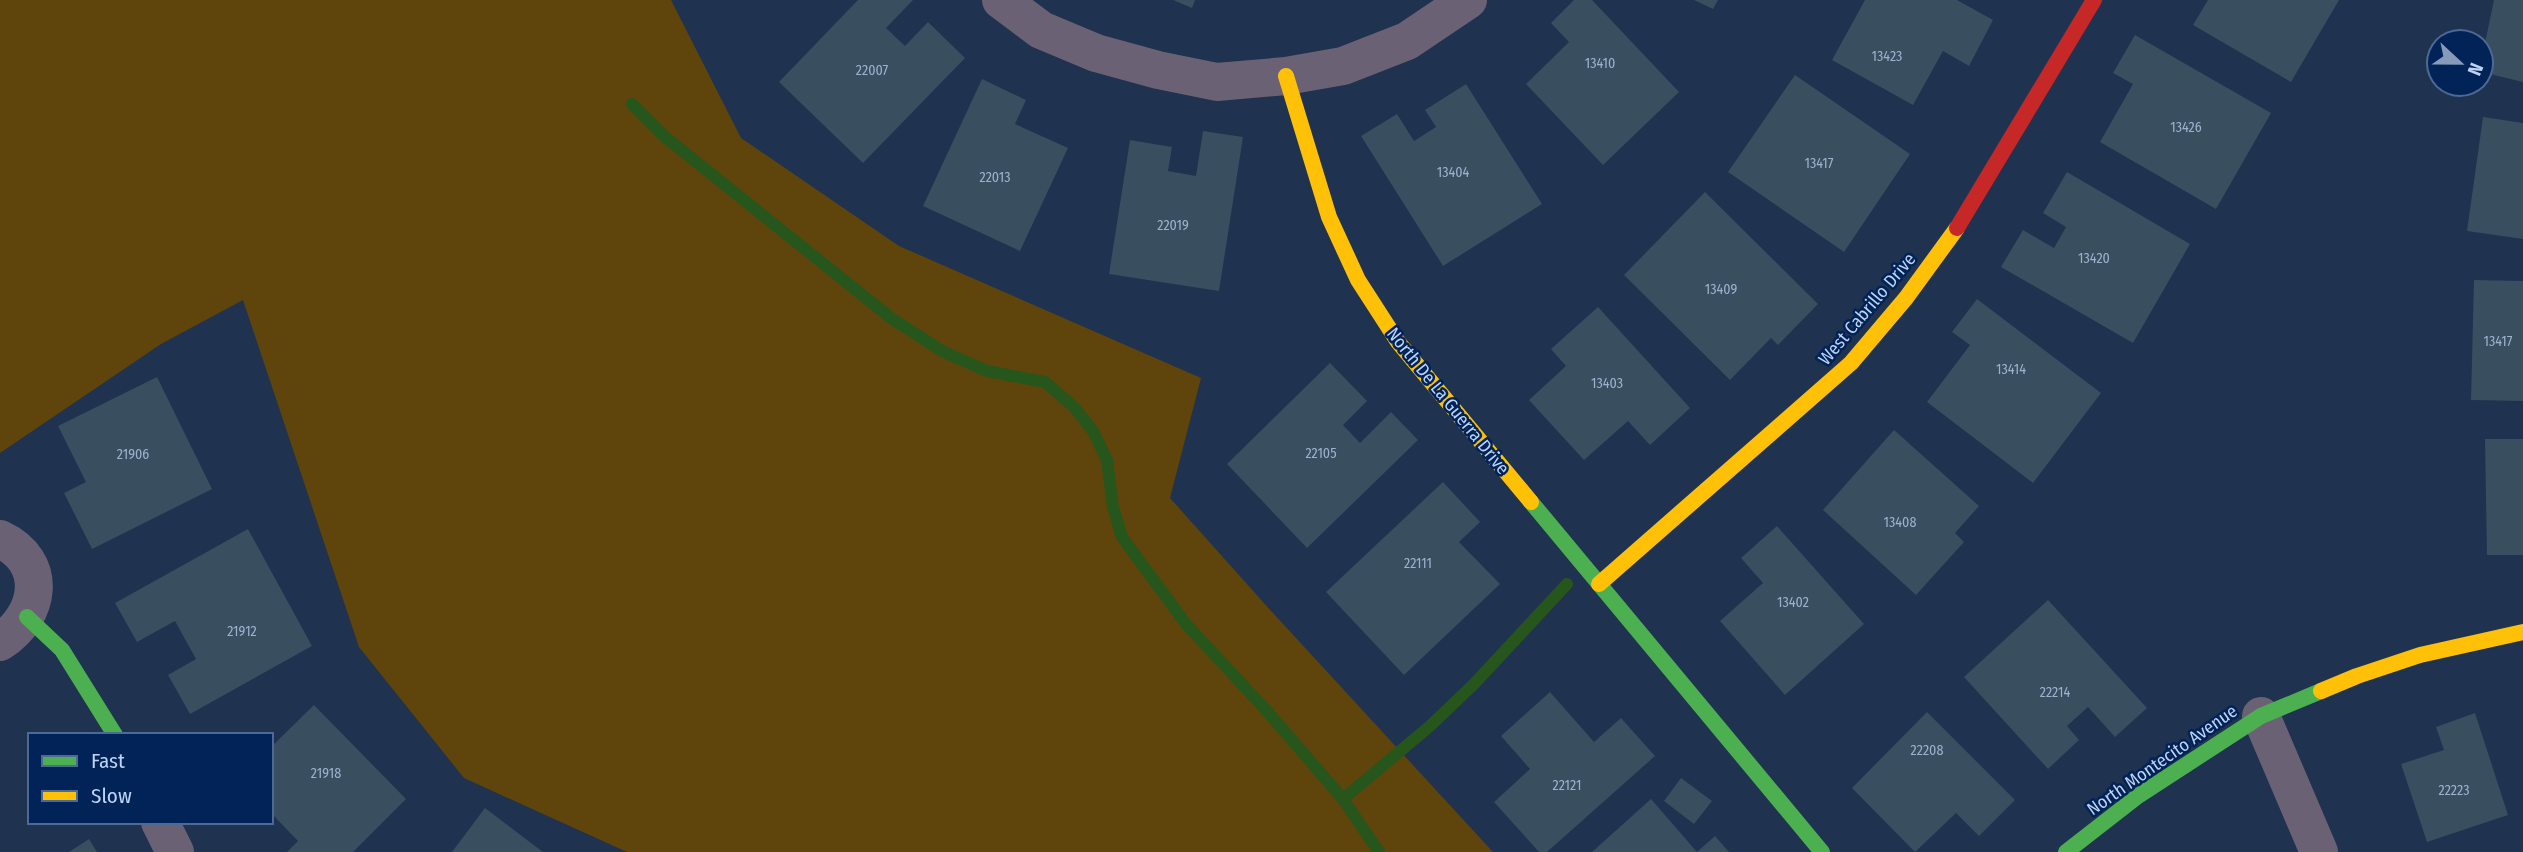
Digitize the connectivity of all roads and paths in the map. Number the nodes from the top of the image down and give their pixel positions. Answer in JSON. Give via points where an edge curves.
{"nodes":[{"id":1,"x":1001,"y":0,"type":"edge"},
{"id":2,"x":1468,"y":0,"type":"edge"},
{"id":3,"x":2094,"y":0,"type":"edge"},
{"id":4,"x":1286,"y":76,"type":"junction"},
{"id":5,"x":0,"y":539,"type":"edge"},
{"id":6,"x":1599,"y":584,"type":"junction"},
{"id":7,"x":13,"y":629,"type":"edge"},
{"id":8,"x":2523,"y":632,"type":"edge"},
{"id":9,"x":2261,"y":716,"type":"junction"},
{"id":10,"x":114,"y":733,"type":"edge"},
{"id":11,"x":161,"y":824,"type":"edge"},
{"id":12,"x":175,"y":852,"type":"edge"},
{"id":13,"x":1822,"y":852,"type":"edge"},
{"id":14,"x":2066,"y":852,"type":"edge"},
{"id":15,"x":2319,"y":852,"type":"edge"}],
"edges":[{"from":1,"to":4,"type":"street","via":[[1041,30],[1096,53],[1158,70],[1217,82]]},
{"from":2,"to":4,"type":"street","via":[[1407,41],[1343,66]]},
{"from":3,"to":6,"type":"street","name":"West Cabrillo Drive","via":[[1954,232],[1851,363]]},
{"from":4,"to":6,"type":"street","name":"North De La Guerra Drive","via":[[1329,217],[1358,279],[1398,342]]},
{"from":5,"to":7,"type":"street","via":[[18,550],[34,582],[33,600]]},
{"from":6,"to":13,"type":"street","name":"North De La Guerra Drive"},
{"from":7,"to":10,"type":"street","via":[[62,650]]},
{"from":8,"to":9,"type":"street","name":"North Montecito Avenue","via":[[2420,655]]},
{"from":9,"to":14,"type":"street","name":"North Montecito Avenue","via":[[2138,796]]},
{"from":9,"to":15,"type":"street"},
{"from":11,"to":12,"type":"street"}]}
